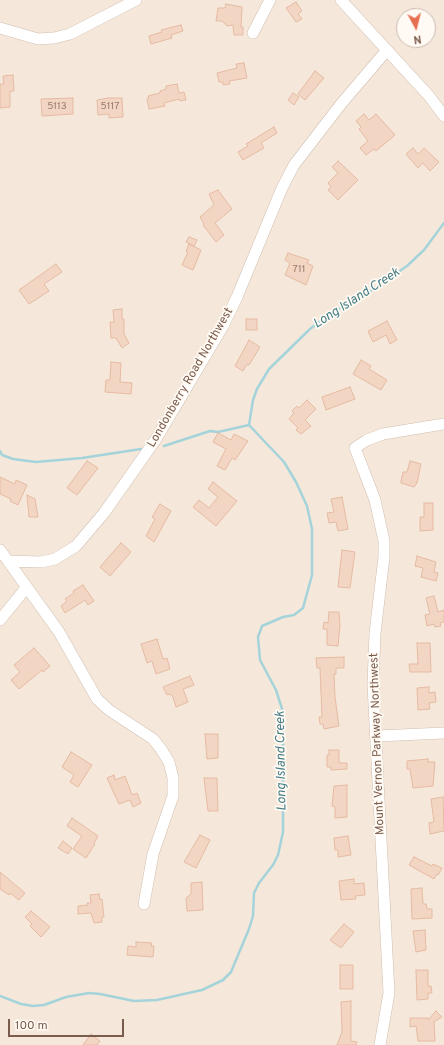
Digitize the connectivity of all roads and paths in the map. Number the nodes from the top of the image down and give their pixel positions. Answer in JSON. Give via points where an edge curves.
{"nodes":[{"id":1,"x":136,"y":0,"type":"edge"},
{"id":2,"x":270,"y":0,"type":"edge"},
{"id":3,"x":341,"y":0,"type":"edge"},
{"id":4,"x":0,"y":28,"type":"edge"},
{"id":5,"x":253,"y":33,"type":"dead end"},
{"id":6,"x":387,"y":50,"type":"junction"},
{"id":7,"x":444,"y":116,"type":"edge"},
{"id":8,"x":444,"y":424,"type":"edge"},
{"id":9,"x":0,"y":550,"type":"edge"},
{"id":10,"x":8,"y":561,"type":"junction"},
{"id":11,"x":26,"y":588,"type":"junction"},
{"id":12,"x":0,"y":620,"type":"edge"},
{"id":13,"x":444,"y":733,"type":"edge"},
{"id":14,"x":377,"y":736,"type":"junction"},
{"id":15,"x":144,"y":904,"type":"dead end"},
{"id":16,"x":380,"y":1045,"type":"edge"}],
"edges":[{"from":1,"to":4,"type":"street","via":[[70,34],[54,38],[38,38]]},
{"from":2,"to":5,"type":"street"},
{"from":3,"to":6,"type":"street"},
{"from":6,"to":7,"type":"street"},
{"from":6,"to":10,"type":"street","name":"Londonberry Road Northwest","via":[[341,104],[294,166],[282,188],[223,326],[156,439],[109,507],[76,546],[61,557],[41,562]]},
{"from":8,"to":14,"type":"street","name":"Mount Vernon Parkway Northwest","via":[[383,434],[355,448],[375,500],[384,541],[373,685]]},
{"from":9,"to":10,"type":"street"},
{"from":10,"to":11,"type":"street"},
{"from":11,"to":12,"type":"street"},
{"from":11,"to":15,"type":"street","via":[[59,632],[97,699],[153,739],[169,762],[173,778],[173,796],[153,854]]},
{"from":13,"to":14,"type":"street"},
{"from":14,"to":16,"type":"street","name":"Mount Vernon Parkway Northwest","via":[[389,993]]}]}
